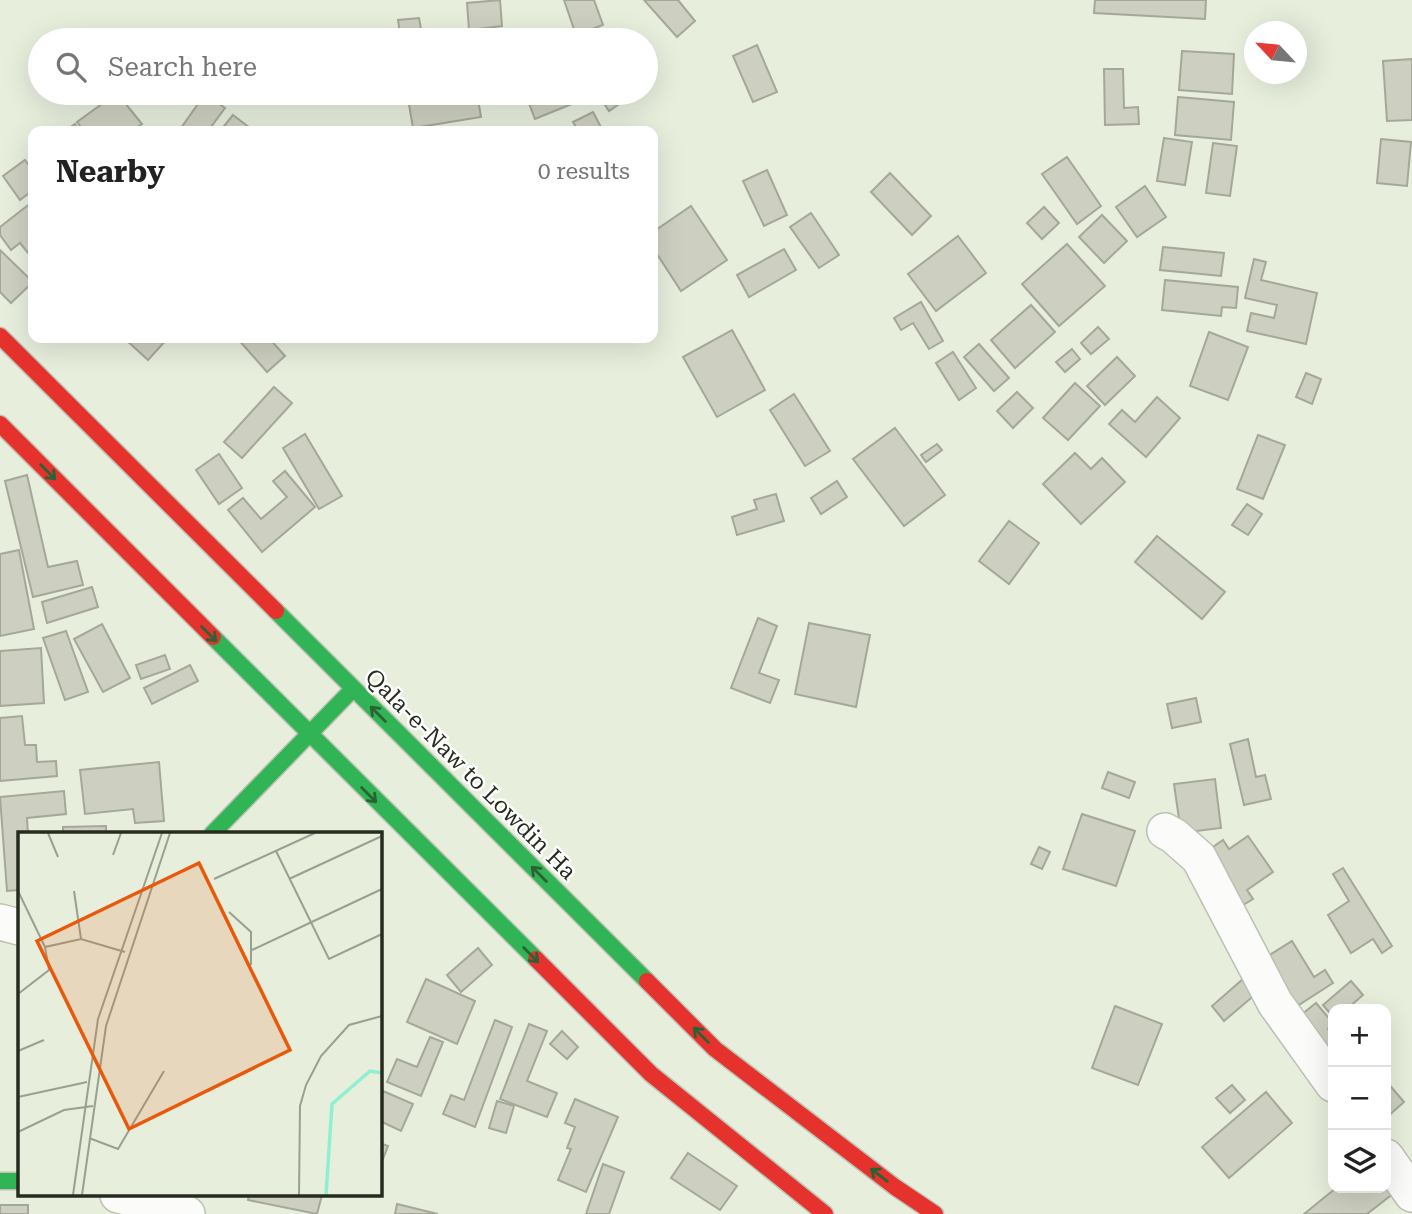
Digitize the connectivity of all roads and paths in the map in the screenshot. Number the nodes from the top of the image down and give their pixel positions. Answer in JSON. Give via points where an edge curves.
{"nodes":[{"id":1,"x":0,"y":336,"type":"edge"},
{"id":2,"x":0,"y":424,"type":"edge"},
{"id":3,"x":353,"y":689,"type":"junction"},
{"id":4,"x":308,"y":734,"type":"junction"},
{"id":5,"x":1165,"y":831,"type":"dead end"},
{"id":6,"x":214,"y":832,"type":"edge"},
{"id":7,"x":0,"y":922,"type":"edge"},
{"id":8,"x":18,"y":927,"type":"edge"},
{"id":9,"x":1328,"y":1077,"type":"edge"},
{"id":10,"x":1391,"y":1164,"type":"edge"},
{"id":11,"x":0,"y":1181,"type":"edge"},
{"id":12,"x":18,"y":1181,"type":"edge"},
{"id":13,"x":1412,"y":1194,"type":"edge"},
{"id":14,"x":122,"y":1196,"type":"edge"},
{"id":15,"x":187,"y":1214,"type":"edge"},
{"id":16,"x":825,"y":1214,"type":"edge"},
{"id":17,"x":935,"y":1214,"type":"edge"}],
"edges":[{"from":1,"to":3,"type":"main road","name":"Qala-e-Naw to Lowdin Ha"},
{"from":2,"to":4,"type":"main road","one_way":true},
{"from":3,"to":4,"type":"main road"},
{"from":17,"to":3,"type":"main road","name":"Qala-e-Naw to Lowdin Ha","one_way":true,"via":[[715,1049]]},
{"from":4,"to":6,"type":"main road"},
{"from":4,"to":16,"type":"main road","one_way":true,"via":[[651,1074]]},
{"from":5,"to":9,"type":"street","via":[[1199,858],[1275,1003]]},
{"from":7,"to":8,"type":"street"},
{"from":10,"to":13,"type":"street"},
{"from":11,"to":12,"type":"main road"},
{"from":14,"to":15,"type":"street"}]}
